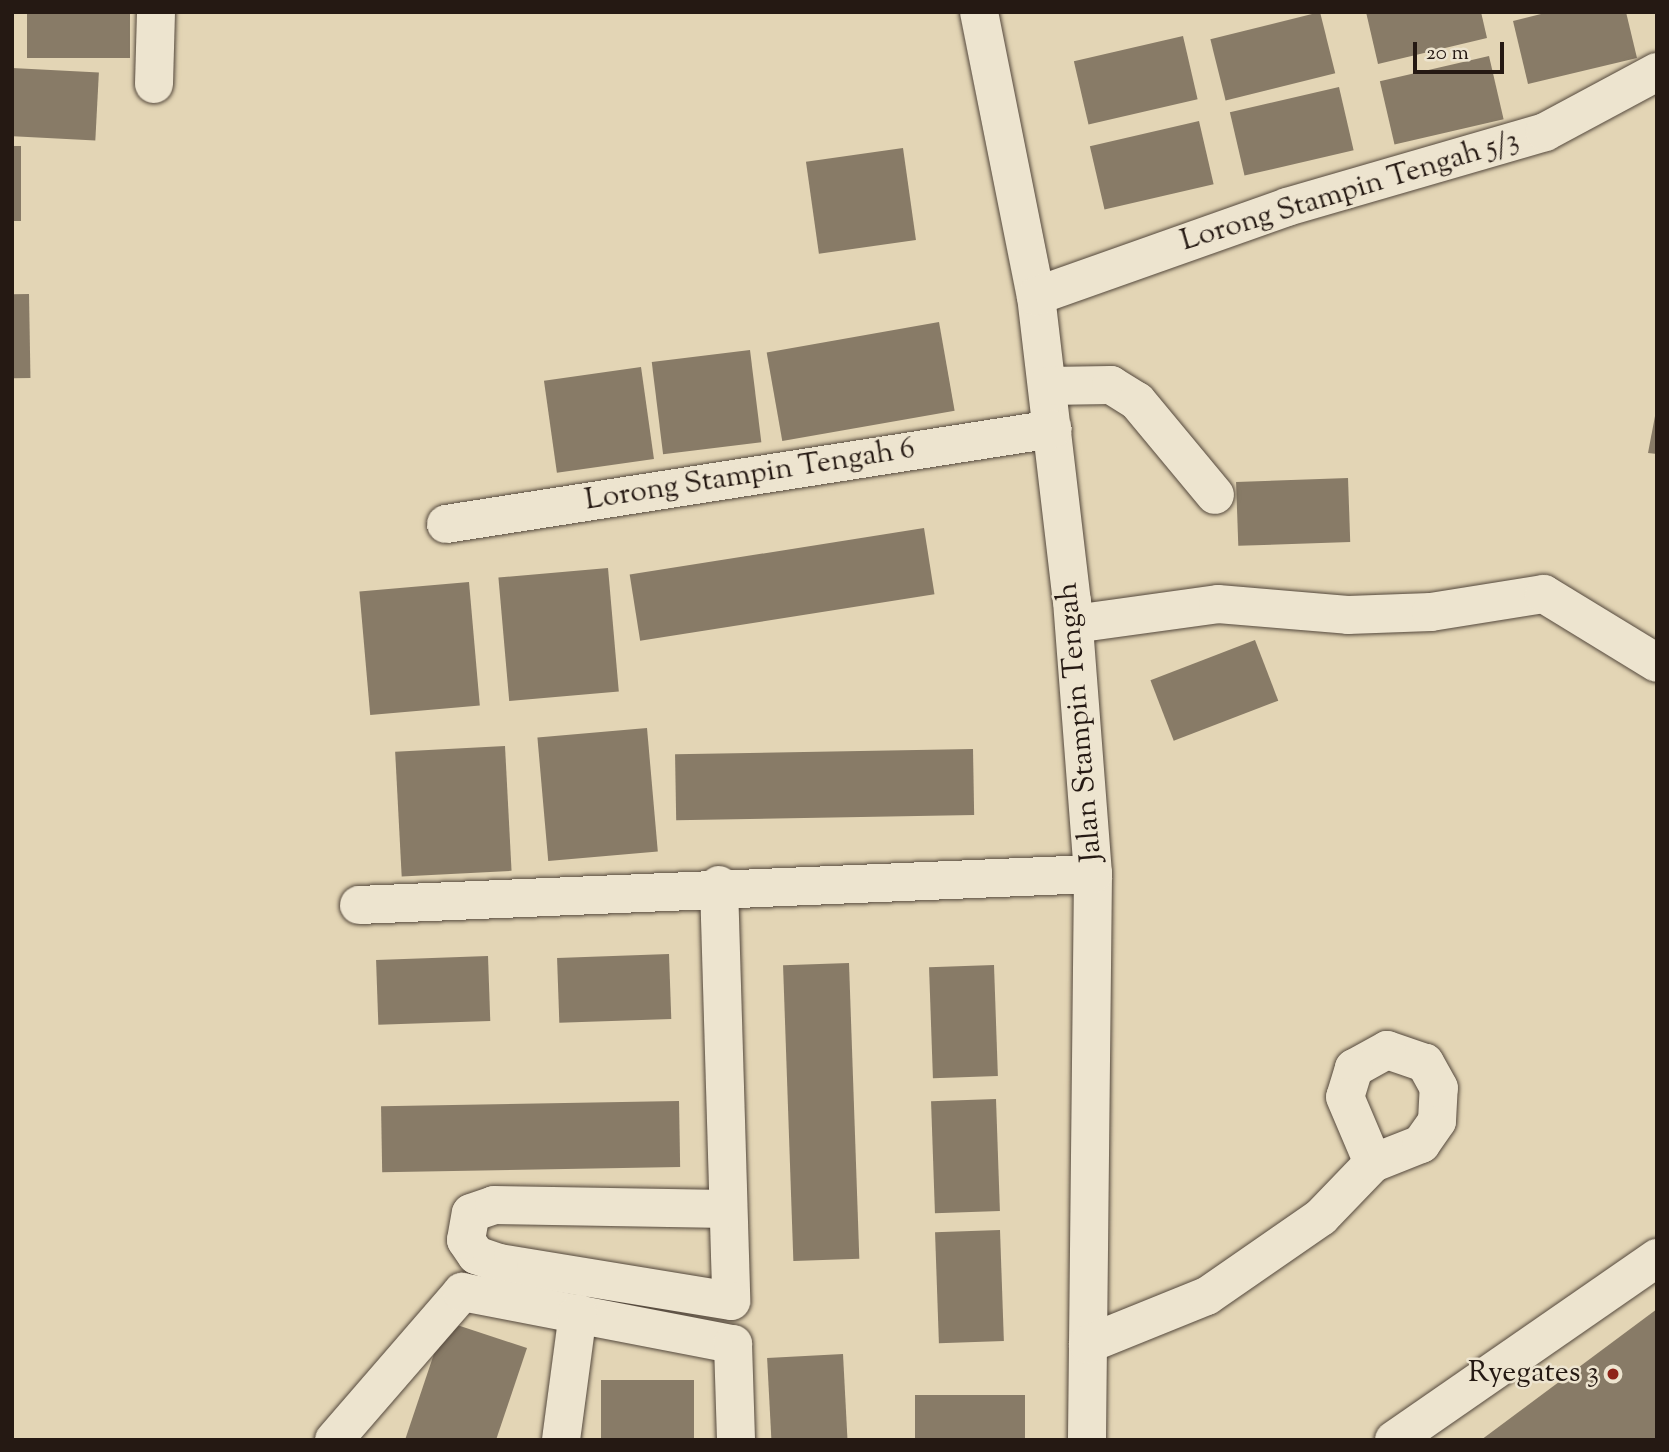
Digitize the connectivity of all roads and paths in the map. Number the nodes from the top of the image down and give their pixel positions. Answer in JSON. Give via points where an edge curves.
{"nodes":[{"id":1,"x":156,"y":12,"type":"edge"},
{"id":2,"x":979,"y":12,"type":"edge"},
{"id":3,"x":1657,"y":72,"type":"edge"},
{"id":4,"x":154,"y":83,"type":"dead end"},
{"id":5,"x":1036,"y":296,"type":"junction"},
{"id":6,"x":1048,"y":386,"type":"junction"},
{"id":7,"x":1053,"y":429,"type":"junction"},
{"id":8,"x":1215,"y":495,"type":"dead end"},
{"id":9,"x":446,"y":524,"type":"dead end"},
{"id":10,"x":1074,"y":624,"type":"junction"},
{"id":11,"x":1657,"y":663,"type":"edge"},
{"id":12,"x":1093,"y":874,"type":"junction"},
{"id":13,"x":719,"y":885,"type":"junction"},
{"id":14,"x":359,"y":905,"type":"dead end"},
{"id":15,"x":1373,"y":1163,"type":"dead end"},
{"id":16,"x":727,"y":1209,"type":"junction"},
{"id":17,"x":1657,"y":1258,"type":"edge"},
{"id":18,"x":578,"y":1313,"type":"junction"},
{"id":19,"x":1088,"y":1344,"type":"junction"},
{"id":20,"x":334,"y":1440,"type":"edge"},
{"id":21,"x":561,"y":1440,"type":"edge"},
{"id":22,"x":736,"y":1440,"type":"edge"},
{"id":23,"x":1087,"y":1440,"type":"edge"},
{"id":24,"x":1394,"y":1440,"type":"edge"}],
"edges":[{"from":1,"to":4,"type":"street"},
{"from":2,"to":5,"type":"street","name":"Jalan Stampin Tengah"},
{"from":3,"to":5,"type":"street","name":"Lorong Stampin Tengah 5/3","via":[[1545,132],[1287,208]]},
{"from":5,"to":6,"type":"street","name":"Jalan Stampin Tengah"},
{"from":6,"to":7,"type":"street","name":"Jalan Stampin Tengah"},
{"from":6,"to":8,"type":"street","via":[[1111,385],[1137,401]]},
{"from":7,"to":9,"type":"street","name":"Lorong Stampin Tengah 6"},
{"from":7,"to":10,"type":"street","name":"Jalan Stampin Tengah"},
{"from":10,"to":11,"type":"street","via":[[1218,604],[1348,615],[1431,612],[1544,594]]},
{"from":10,"to":12,"type":"street","name":"Jalan Stampin Tengah"},
{"from":12,"to":13,"type":"street"},
{"from":12,"to":19,"type":"street","name":"Jalan Stampin Tengah"},
{"from":13,"to":14,"type":"street"},
{"from":13,"to":16,"type":"street"},
{"from":15,"to":19,"type":"street","via":[[1321,1217],[1267,1258],[1207,1296]]},
{"from":16,"to":16,"type":"street","via":[[494,1205],[471,1213],[466,1240],[476,1255],[499,1263],[731,1301]]},
{"from":17,"to":24,"type":"street"},
{"from":18,"to":20,"type":"street","via":[[462,1292]]},
{"from":18,"to":21,"type":"street"},
{"from":18,"to":22,"type":"street","via":[[733,1344]]},
{"from":19,"to":23,"type":"street","name":"Jalan Stampin Tengah"}]}
